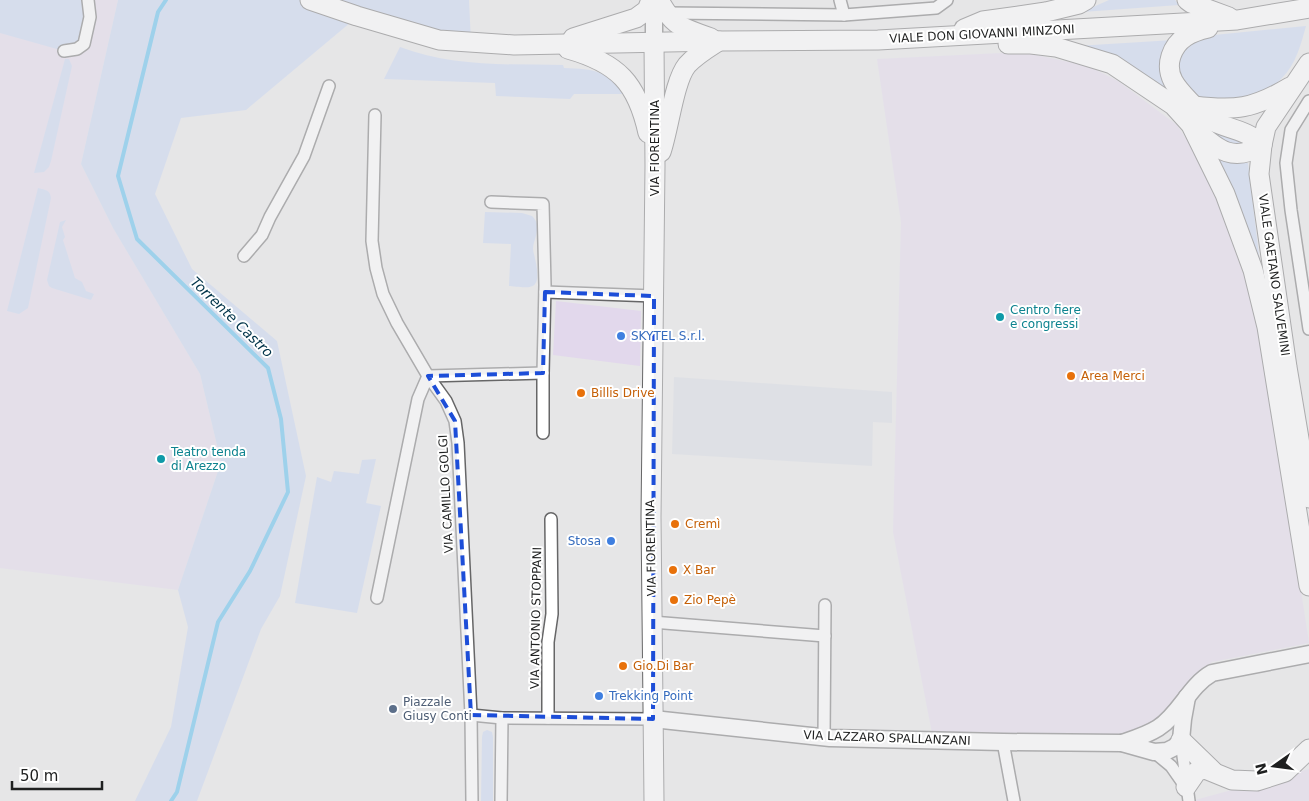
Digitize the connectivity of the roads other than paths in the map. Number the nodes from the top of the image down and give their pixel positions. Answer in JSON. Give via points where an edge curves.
{"nodes":[{"id":1,"x":88,"y":0,"type":"edge"},
{"id":2,"x":840,"y":0,"type":"edge"},
{"id":3,"x":947,"y":0,"type":"edge"},
{"id":4,"x":1086,"y":0,"type":"edge"},
{"id":5,"x":1187,"y":0,"type":"edge"},
{"id":6,"x":311,"y":1,"type":"edge"},
{"id":7,"x":661,"y":6,"type":"edge"},
{"id":8,"x":1300,"y":10,"type":"edge"},
{"id":9,"x":844,"y":15,"type":"junction"},
{"id":10,"x":1237,"y":20,"type":"junction"},
{"id":11,"x":951,"y":35,"type":"junction"},
{"id":12,"x":719,"y":41,"type":"junction"},
{"id":13,"x":654,"y":43,"type":"junction"},
{"id":14,"x":552,"y":44,"type":"junction"},
{"id":15,"x":64,"y":51,"type":"dead end"},
{"id":16,"x":1309,"y":63,"type":"edge"},
{"id":17,"x":1293,"y":85,"type":"junction"},
{"id":18,"x":329,"y":86,"type":"dead end"},
{"id":19,"x":1309,"y":100,"type":"edge"},
{"id":20,"x":1194,"y":106,"type":"junction"},
{"id":21,"x":375,"y":115,"type":"dead end"},
{"id":22,"x":1191,"y":125,"type":"junction"},
{"id":23,"x":1262,"y":145,"type":"junction"},
{"id":24,"x":655,"y":166,"type":"junction"},
{"id":25,"x":491,"y":202,"type":"dead end"},
{"id":26,"x":244,"y":256,"type":"dead end"},
{"id":27,"x":545,"y":292,"type":"junction"},
{"id":28,"x":654,"y":296,"type":"junction"},
{"id":29,"x":1309,"y":329,"type":"edge"},
{"id":30,"x":543,"y":373,"type":"junction"},
{"id":31,"x":428,"y":376,"type":"junction"},
{"id":32,"x":543,"y":433,"type":"dead end"},
{"id":33,"x":1290,"y":473,"type":"junction"},
{"id":34,"x":1309,"y":498,"type":"edge"},
{"id":35,"x":551,"y":519,"type":"dead end"},
{"id":36,"x":1309,"y":547,"type":"edge"},
{"id":37,"x":1309,"y":586,"type":"edge"},
{"id":38,"x":377,"y":598,"type":"dead end"},
{"id":39,"x":825,"y":605,"type":"dead end"},
{"id":40,"x":652,"y":622,"type":"junction"},
{"id":41,"x":825,"y":636,"type":"junction"},
{"id":42,"x":1309,"y":654,"type":"edge"},
{"id":43,"x":1188,"y":694,"type":"junction"},
{"id":44,"x":471,"y":715,"type":"junction"},
{"id":45,"x":502,"y":718,"type":"junction"},
{"id":46,"x":548,"y":718,"type":"junction"},
{"id":47,"x":653,"y":719,"type":"junction"},
{"id":48,"x":1143,"y":736,"type":"junction"},
{"id":49,"x":824,"y":737,"type":"junction"},
{"id":50,"x":1181,"y":740,"type":"junction"},
{"id":51,"x":1003,"y":742,"type":"junction"},
{"id":52,"x":1122,"y":743,"type":"junction"},
{"id":53,"x":1309,"y":750,"type":"edge"},
{"id":54,"x":1154,"y":752,"type":"junction"},
{"id":55,"x":1213,"y":771,"type":"junction"},
{"id":56,"x":1187,"y":794,"type":"edge"},
{"id":57,"x":472,"y":801,"type":"edge"},
{"id":58,"x":501,"y":801,"type":"edge"},
{"id":59,"x":654,"y":801,"type":"edge"},
{"id":60,"x":1014,"y":801,"type":"edge"}],
"edges":[{"from":1,"to":15,"type":"street","via":[[90,17],[84,44]]},
{"from":2,"to":9,"type":"street"},
{"from":3,"to":9,"type":"street","via":[[936,8]]},
{"from":4,"to":11,"type":"main road","via":[[1046,12],[983,21]]},
{"from":5,"to":10,"type":"main road"},
{"from":6,"to":14,"type":"main road","via":[[439,40]]},
{"from":7,"to":9,"type":"street"},
{"from":7,"to":12,"type":"main road","via":[[671,20]]},
{"from":7,"to":13,"type":"street","name":"VIA FIORENTINA"},
{"from":7,"to":14,"type":"main road","via":[[646,10],[636,18]]},
{"from":8,"to":10,"type":"main road","name":"VIALE DON GIOVANNI MINZONI"},
{"from":10,"to":11,"type":"main road","name":"VIALE DON GIOVANNI MINZONI"},
{"from":10,"to":20,"type":"main road","via":[[1190,32],[1174,48],[1170,58],[1172,81]]},
{"from":11,"to":12,"type":"main road","name":"VIALE DON GIOVANNI MINZONI","via":[[878,40]]},
{"from":11,"to":22,"type":"main road","via":[[983,44],[1056,47],[1112,64],[1173,105]]},
{"from":12,"to":13,"type":"main road","name":"VIALE DON GIOVANNI MINZONI"},
{"from":12,"to":24,"type":"main road","via":[[700,53],[679,79],[666,136]]},
{"from":13,"to":14,"type":"main road","name":"VIALE DON GIOVANNI MINZONI"},
{"from":13,"to":24,"type":"main road","name":"VIA FIORENTINA"},
{"from":14,"to":24,"type":"main road","via":[[588,54],[616,70],[630,85],[643,115]]},
{"from":16,"to":17,"type":"main road","name":"VIALE GAETANO SALVEMINI"},
{"from":17,"to":20,"type":"main road","via":[[1269,99],[1244,107]]},
{"from":17,"to":23,"type":"main road","name":"VIALE GAETANO SALVEMINI","via":[[1266,127]]},
{"from":18,"to":26,"type":"street","via":[[304,156],[262,236]]},
{"from":19,"to":29,"type":"street","via":[[1291,130],[1286,162]]},
{"from":20,"to":23,"type":"main road","via":[[1202,116],[1244,132]]},
{"from":21,"to":31,"type":"street","name":"VIA CAMILLO GOLGI","via":[[372,241],[376,268],[383,294]]},
{"from":22,"to":23,"type":"main road","via":[[1215,147],[1227,152],[1252,152]]},
{"from":22,"to":33,"type":"main road","via":[[1225,194],[1253,270],[1267,327]]},
{"from":23,"to":34,"type":"main road","name":"VIALE GAETANO SALVEMINI","via":[[1259,174]]},
{"from":24,"to":28,"type":"main road","name":"VIA FIORENTINA"},
{"from":25,"to":27,"type":"street","via":[[543,204]]},
{"from":27,"to":28,"type":"street"},
{"from":27,"to":30,"type":"street"},
{"from":28,"to":40,"type":"main road","name":"VIA FIORENTINA"},
{"from":30,"to":31,"type":"street"},
{"from":30,"to":32,"type":"street"},
{"from":31,"to":38,"type":"street","via":[[418,399]]},
{"from":31,"to":44,"type":"street","name":"VIA CAMILLO GOLGI","via":[[446,401],[456,428]]},
{"from":33,"to":36,"type":"main road"},
{"from":33,"to":37,"type":"main road"},
{"from":35,"to":46,"type":"street","name":"VIA ANTONIO STOPPANI"},
{"from":39,"to":41,"type":"street"},
{"from":40,"to":41,"type":"street"},
{"from":40,"to":47,"type":"main road","name":"VIA FIORENTINA"},
{"from":41,"to":49,"type":"street"},
{"from":42,"to":43,"type":"street","name":"VIA LAZZARO SPALLANZANI","via":[[1212,673]]},
{"from":43,"to":48,"type":"street","name":"VIA LAZZARO SPALLANZANI","via":[[1168,719]]},
{"from":43,"to":50,"type":"street"},
{"from":44,"to":45,"type":"street"},
{"from":44,"to":57,"type":"street","name":"VIA CAMILLO GOLGI"},
{"from":45,"to":46,"type":"street"},
{"from":45,"to":58,"type":"street"},
{"from":46,"to":47,"type":"street"},
{"from":47,"to":49,"type":"street","name":"VIA LAZZARO SPALLANZANI"},
{"from":47,"to":59,"type":"main road","name":"VIA FIORENTINA"},
{"from":48,"to":50,"type":"street","name":"VIA LAZZARO SPALLANZANI","via":[[1170,736]]},
{"from":48,"to":52,"type":"street","name":"VIA LAZZARO SPALLANZANI"},
{"from":49,"to":51,"type":"street","name":"VIA LAZZARO SPALLANZANI"},
{"from":50,"to":54,"type":"street","via":[[1167,751]]},
{"from":50,"to":55,"type":"main road"},
{"from":50,"to":56,"type":"street"},
{"from":51,"to":52,"type":"street","name":"VIA LAZZARO SPALLANZANI"},
{"from":51,"to":60,"type":"street"},
{"from":52,"to":54,"type":"street","name":"VIA LAZZARO SPALLANZANI"},
{"from":53,"to":55,"type":"main road","via":[[1285,772],[1257,781],[1232,780]]},
{"from":54,"to":56,"type":"street","name":"VIA LAZZARO SPALLANZANI","via":[[1171,766]]},
{"from":55,"to":56,"type":"main road","via":[[1197,771]]}]}
